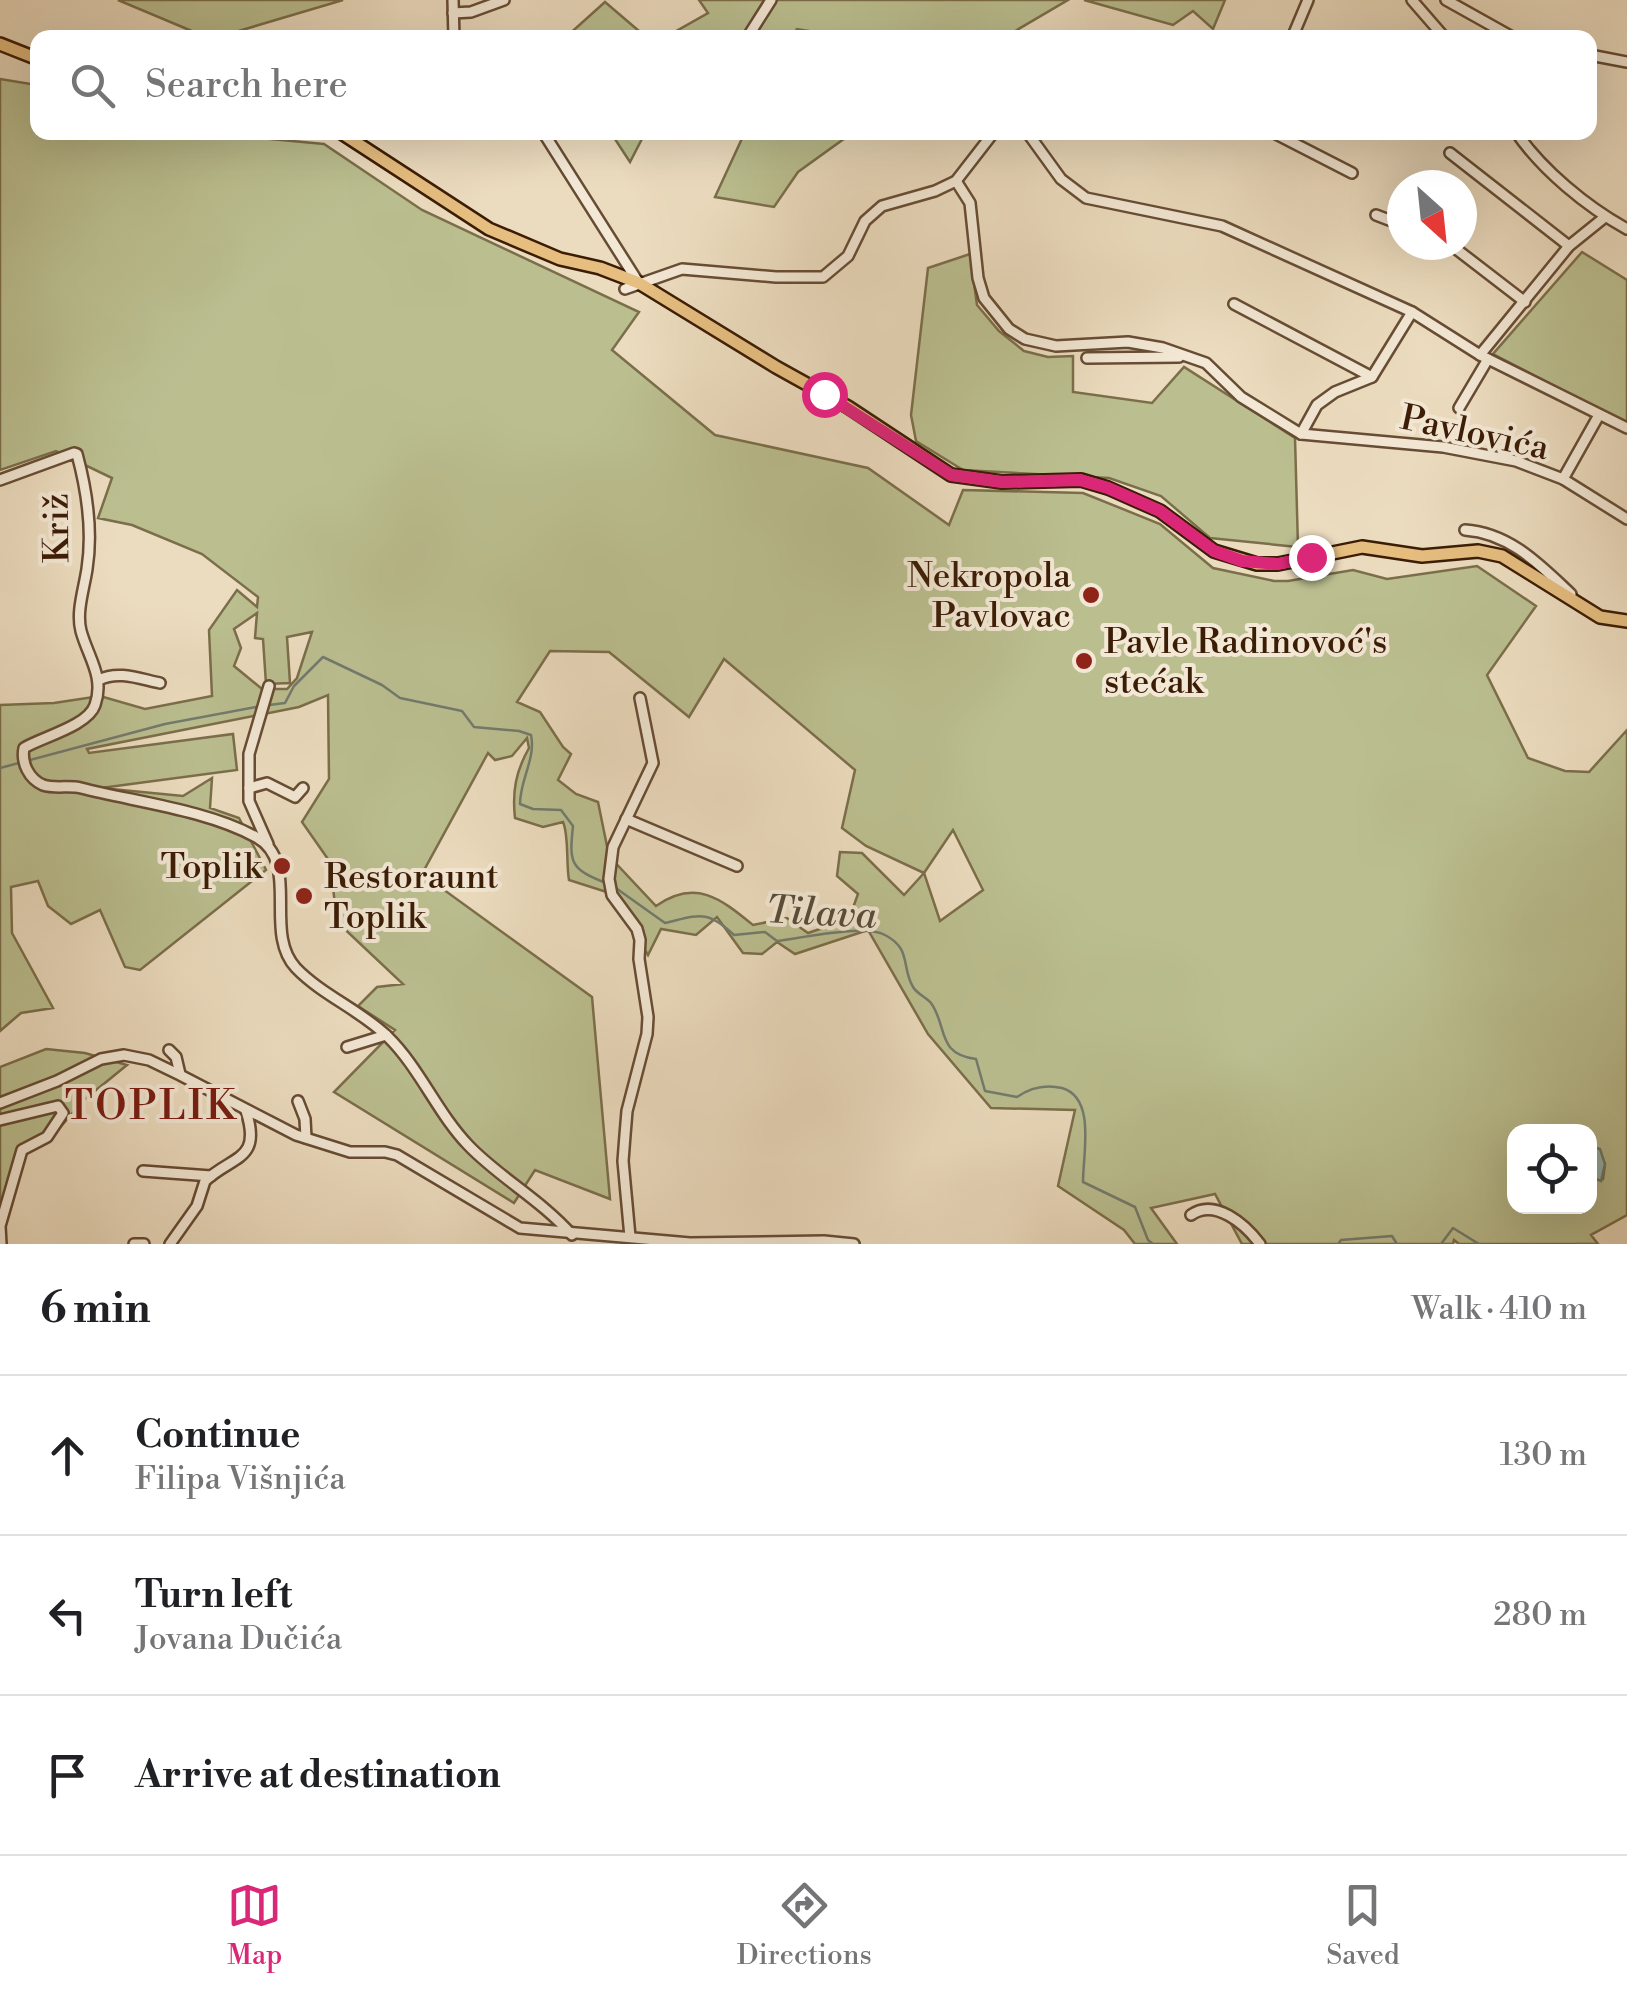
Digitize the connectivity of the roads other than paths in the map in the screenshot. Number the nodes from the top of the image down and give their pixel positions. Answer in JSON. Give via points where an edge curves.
{"nodes":[{"id":1,"x":454,"y":0,"type":"edge"},
{"id":2,"x":504,"y":0,"type":"edge"},
{"id":3,"x":771,"y":0,"type":"edge"},
{"id":4,"x":1308,"y":0,"type":"edge"},
{"id":5,"x":1412,"y":0,"type":"edge"},
{"id":6,"x":1446,"y":0,"type":"edge"},
{"id":7,"x":454,"y":13,"type":"junction"},
{"id":8,"x":454,"y":30,"type":"edge"},
{"id":9,"x":752,"y":30,"type":"edge"},
{"id":10,"x":1295,"y":30,"type":"edge"},
{"id":11,"x":1439,"y":30,"type":"edge"},
{"id":12,"x":1500,"y":30,"type":"edge"},
{"id":13,"x":0,"y":44,"type":"edge"},
{"id":14,"x":30,"y":56,"type":"edge"},
{"id":15,"x":1597,"y":56,"type":"edge"},
{"id":16,"x":1627,"y":62,"type":"edge"},
{"id":17,"x":352,"y":140,"type":"edge"},
{"id":18,"x":548,"y":140,"type":"edge"},
{"id":19,"x":988,"y":140,"type":"edge"},
{"id":20,"x":1033,"y":140,"type":"edge"},
{"id":21,"x":1288,"y":140,"type":"edge"},
{"id":22,"x":1524,"y":140,"type":"edge"},
{"id":23,"x":1450,"y":153,"type":"dead end"},
{"id":24,"x":1352,"y":173,"type":"dead end"},
{"id":25,"x":956,"y":182,"type":"junction"},
{"id":26,"x":1376,"y":215,"type":"dead end"},
{"id":27,"x":1605,"y":217,"type":"junction"},
{"id":28,"x":1387,"y":220,"type":"edge"},
{"id":29,"x":1627,"y":229,"type":"edge"},
{"id":30,"x":1569,"y":246,"type":"junction"},
{"id":31,"x":1470,"y":260,"type":"edge"},
{"id":32,"x":638,"y":283,"type":"junction"},
{"id":33,"x":625,"y":289,"type":"dead end"},
{"id":34,"x":1525,"y":302,"type":"junction"},
{"id":35,"x":1234,"y":304,"type":"dead end"},
{"id":36,"x":1412,"y":312,"type":"junction"},
{"id":37,"x":1188,"y":357,"type":"junction"},
{"id":38,"x":1484,"y":357,"type":"junction"},
{"id":39,"x":1087,"y":358,"type":"dead end"},
{"id":40,"x":1372,"y":376,"type":"junction"},
{"id":41,"x":1459,"y":408,"type":"dead end"},
{"id":42,"x":1599,"y":415,"type":"junction"},
{"id":43,"x":1627,"y":428,"type":"edge"},
{"id":44,"x":1301,"y":434,"type":"junction"},
{"id":45,"x":1564,"y":479,"type":"junction"},
{"id":46,"x":0,"y":480,"type":"edge"},
{"id":47,"x":1627,"y":519,"type":"edge"},
{"id":48,"x":1465,"y":530,"type":"dead end"},
{"id":49,"x":1584,"y":606,"type":"junction"},
{"id":50,"x":1627,"y":621,"type":"edge"},
{"id":51,"x":99,"y":680,"type":"junction"},
{"id":52,"x":160,"y":684,"type":"dead end"},
{"id":53,"x":269,"y":686,"type":"dead end"},
{"id":54,"x":640,"y":698,"type":"dead end"},
{"id":55,"x":250,"y":788,"type":"junction"},
{"id":56,"x":303,"y":788,"type":"dead end"},
{"id":57,"x":626,"y":819,"type":"junction"},
{"id":58,"x":272,"y":850,"type":"junction"},
{"id":59,"x":737,"y":866,"type":"dead end"},
{"id":60,"x":349,"y":1032,"type":"dead end"},
{"id":61,"x":386,"y":1035,"type":"junction"},
{"id":62,"x":360,"y":1043,"type":"junction"},
{"id":63,"x":347,"y":1047,"type":"dead end"},
{"id":64,"x":169,"y":1050,"type":"dead end"},
{"id":65,"x":180,"y":1075,"type":"junction"},
{"id":66,"x":298,"y":1101,"type":"dead end"},
{"id":67,"x":0,"y":1103,"type":"edge"},
{"id":68,"x":246,"y":1111,"type":"junction"},
{"id":69,"x":0,"y":1120,"type":"edge"},
{"id":70,"x":306,"y":1138,"type":"junction"},
{"id":71,"x":143,"y":1171,"type":"dead end"},
{"id":72,"x":210,"y":1176,"type":"junction"},
{"id":73,"x":1190,"y":1216,"type":"dead end"},
{"id":74,"x":0,"y":1226,"type":"edge"},
{"id":75,"x":572,"y":1234,"type":"junction"},
{"id":76,"x":630,"y":1237,"type":"junction"},
{"id":77,"x":647,"y":1241,"type":"edge"},
{"id":78,"x":1,"y":1244,"type":"edge"},
{"id":79,"x":134,"y":1244,"type":"edge"},
{"id":80,"x":144,"y":1244,"type":"edge"},
{"id":81,"x":170,"y":1244,"type":"edge"},
{"id":82,"x":854,"y":1244,"type":"edge"},
{"id":83,"x":1260,"y":1244,"type":"edge"}],
"edges":[{"from":1,"to":7,"type":"street"},
{"from":2,"to":7,"type":"street"},
{"from":3,"to":9,"type":"street"},
{"from":4,"to":10,"type":"street"},
{"from":5,"to":11,"type":"street"},
{"from":6,"to":12,"type":"street"},
{"from":7,"to":8,"type":"street"},
{"from":13,"to":14,"type":"main road"},
{"from":15,"to":16,"type":"street"},
{"from":17,"to":32,"type":"main road","via":[[488,229]]},
{"from":18,"to":32,"type":"street"},
{"from":19,"to":25,"type":"street"},
{"from":20,"to":36,"type":"street","via":[[1061,179],[1086,198],[1222,226]]},
{"from":21,"to":24,"type":"street"},
{"from":22,"to":27,"type":"street"},
{"from":23,"to":30,"type":"street"},
{"from":25,"to":32,"type":"street","via":[[882,206],[865,222],[848,256],[823,276],[682,269]]},
{"from":25,"to":37,"type":"street","name":"Pavlovića","via":[[970,203],[984,298],[1009,329],[1039,344],[1128,342]]},
{"from":26,"to":28,"type":"street"},
{"from":27,"to":29,"type":"street"},
{"from":27,"to":30,"type":"street"},
{"from":30,"to":34,"type":"street"},
{"from":31,"to":34,"type":"street"},
{"from":32,"to":33,"type":"street"},
{"from":32,"to":49,"type":"main road","via":[[938,468],[969,480],[1080,480],[1108,488],[1160,511],[1214,551],[1257,564],[1362,546],[1422,556],[1478,550],[1502,556]]},
{"from":34,"to":38,"type":"street"},
{"from":35,"to":40,"type":"street"},
{"from":36,"to":38,"type":"street"},
{"from":36,"to":40,"type":"street"},
{"from":37,"to":39,"type":"street"},
{"from":37,"to":44,"type":"street","name":"Pavlovića","via":[[1206,363],[1241,397]]},
{"from":38,"to":41,"type":"street"},
{"from":38,"to":42,"type":"street"},
{"from":40,"to":44,"type":"street","via":[[1317,405]]},
{"from":42,"to":43,"type":"street"},
{"from":42,"to":45,"type":"street"},
{"from":44,"to":45,"type":"street","name":"Pavlovića","via":[[1443,447],[1532,465]]},
{"from":45,"to":47,"type":"street","name":"Pavlovića"},
{"from":46,"to":51,"type":"street","name":"Križ","via":[[77,454],[88,503],[80,629]]},
{"from":48,"to":49,"type":"street","via":[[1529,554]]},
{"from":49,"to":50,"type":"main road","via":[[1600,617]]},
{"from":51,"to":52,"type":"street","via":[[124,675]]},
{"from":51,"to":58,"type":"street","via":[[92,710],[24,748],[23,762],[43,785],[218,822]]},
{"from":53,"to":55,"type":"street","via":[[249,754]]},
{"from":54,"to":57,"type":"street","via":[[653,764]]},
{"from":55,"to":56,"type":"street","via":[[268,783],[295,796]]},
{"from":55,"to":58,"type":"street","via":[[252,813]]},
{"from":57,"to":59,"type":"street"},
{"from":57,"to":76,"type":"street","via":[[609,883],[640,940],[648,1017],[624,1135]]},
{"from":58,"to":61,"type":"street","via":[[279,865],[282,939],[294,966]]},
{"from":60,"to":62,"type":"street"},
{"from":61,"to":62,"type":"street"},
{"from":61,"to":75,"type":"street","via":[[469,1146]]},
{"from":62,"to":63,"type":"street"},
{"from":64,"to":65,"type":"street"},
{"from":65,"to":67,"type":"street","via":[[124,1055]]},
{"from":65,"to":68,"type":"street"},
{"from":66,"to":70,"type":"street"},
{"from":68,"to":70,"type":"street"},
{"from":68,"to":72,"type":"street","via":[[248,1150]]},
{"from":69,"to":74,"type":"street","via":[[58,1106],[63,1113],[47,1137],[22,1150]]},
{"from":70,"to":75,"type":"street","via":[[350,1152],[397,1155],[520,1228]]},
{"from":71,"to":72,"type":"street"},
{"from":72,"to":81,"type":"street","via":[[190,1220]]},
{"from":73,"to":83,"type":"street","via":[[1212,1208]]},
{"from":74,"to":78,"type":"street"},
{"from":75,"to":76,"type":"street"},
{"from":76,"to":77,"type":"street"},
{"from":77,"to":82,"type":"street"},
{"from":79,"to":80,"type":"street"}]}
